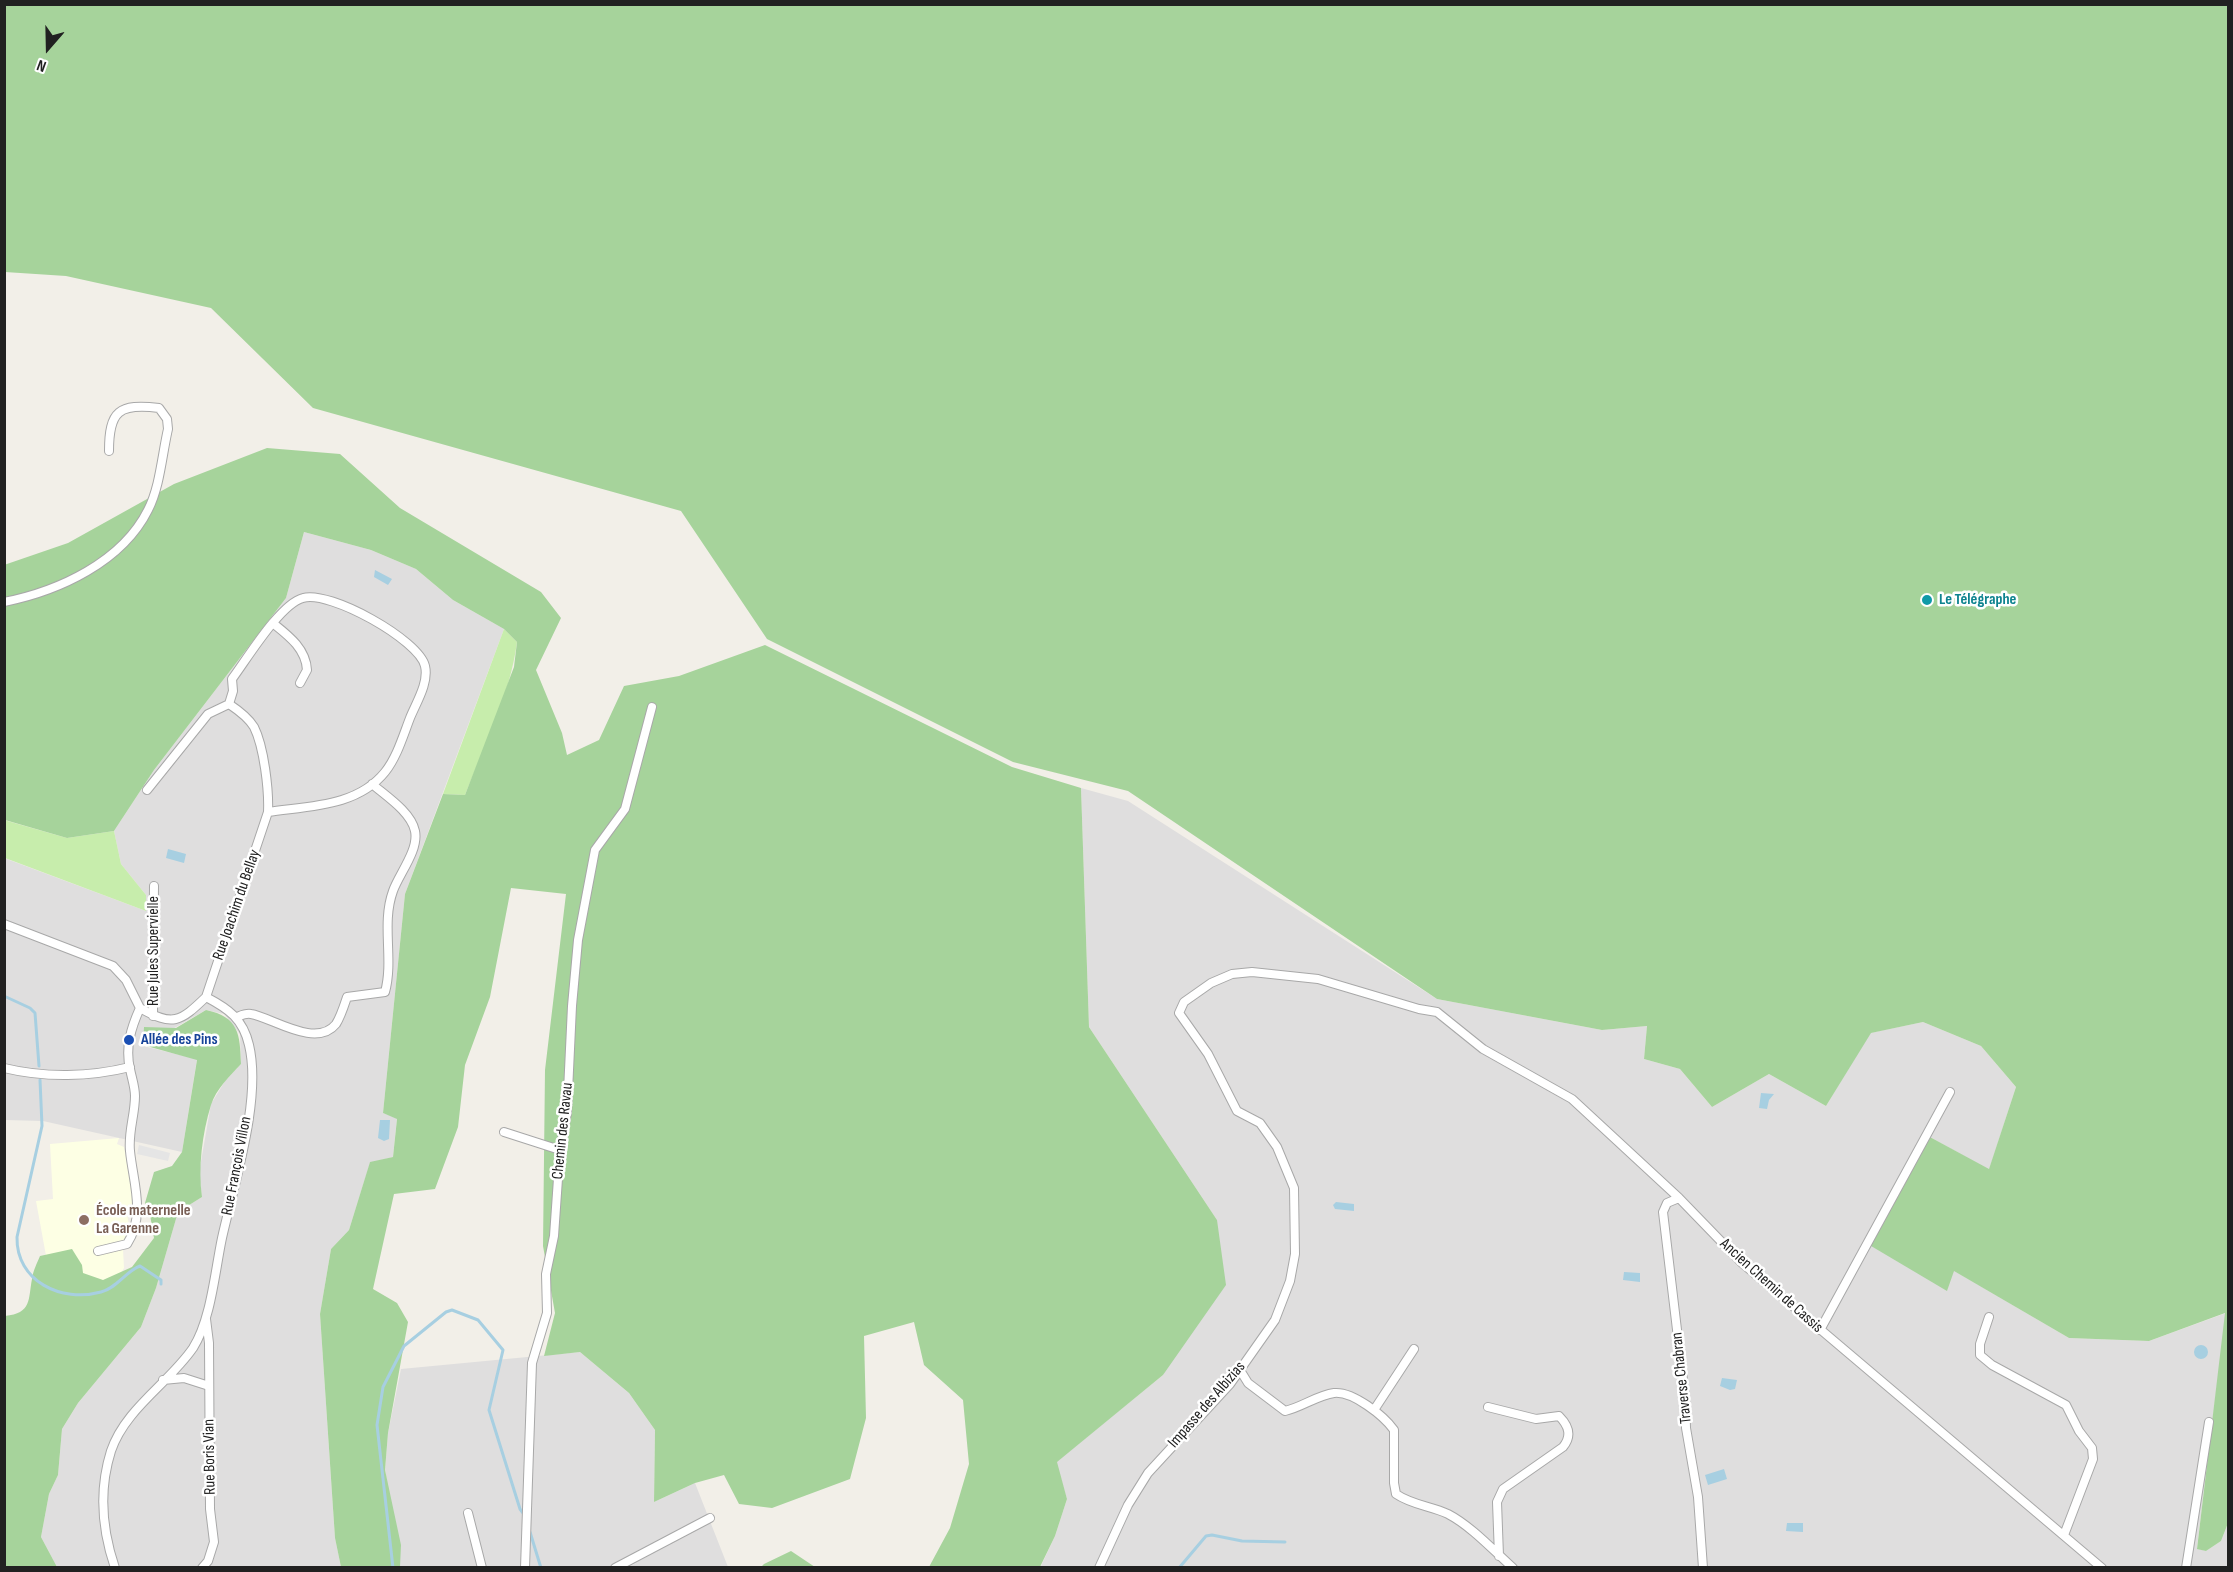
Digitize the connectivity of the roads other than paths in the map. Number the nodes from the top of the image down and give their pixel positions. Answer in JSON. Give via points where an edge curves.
{"nodes":[{"id":1,"x":109,"y":451,"type":"dead end"},
{"id":2,"x":4,"y":602,"type":"edge"},
{"id":3,"x":274,"y":624,"type":"junction"},
{"id":4,"x":300,"y":683,"type":"dead end"},
{"id":5,"x":229,"y":704,"type":"junction"},
{"id":6,"x":652,"y":707,"type":"dead end"},
{"id":7,"x":372,"y":784,"type":"junction"},
{"id":8,"x":147,"y":790,"type":"dead end"},
{"id":9,"x":268,"y":812,"type":"junction"},
{"id":10,"x":154,"y":886,"type":"dead end"},
{"id":11,"x":4,"y":924,"type":"edge"},
{"id":12,"x":206,"y":997,"type":"junction"},
{"id":13,"x":140,"y":1008,"type":"junction"},
{"id":14,"x":1437,"y":1012,"type":"joint"},
{"id":15,"x":153,"y":1016,"type":"junction"},
{"id":16,"x":237,"y":1017,"type":"junction"},
{"id":17,"x":130,"y":1067,"type":"junction"},
{"id":18,"x":4,"y":1068,"type":"edge"},
{"id":19,"x":1950,"y":1092,"type":"dead end"},
{"id":20,"x":504,"y":1132,"type":"dead end"},
{"id":21,"x":560,"y":1150,"type":"junction"},
{"id":22,"x":1679,"y":1198,"type":"junction"},
{"id":23,"x":98,"y":1251,"type":"dead end"},
{"id":24,"x":206,"y":1316,"type":"junction"},
{"id":25,"x":1989,"y":1317,"type":"dead end"},
{"id":26,"x":1820,"y":1330,"type":"junction"},
{"id":27,"x":209,"y":1343,"type":"joint"},
{"id":28,"x":1414,"y":1349,"type":"dead end"},
{"id":29,"x":1240,"y":1370,"type":"junction"},
{"id":30,"x":163,"y":1380,"type":"junction"},
{"id":31,"x":209,"y":1386,"type":"junction"},
{"id":32,"x":1488,"y":1407,"type":"dead end"},
{"id":33,"x":1374,"y":1410,"type":"junction"},
{"id":34,"x":2209,"y":1422,"type":"dead end"},
{"id":35,"x":468,"y":1513,"type":"dead end"},
{"id":36,"x":710,"y":1518,"type":"dead end"},
{"id":37,"x":2064,"y":1535,"type":"junction"},
{"id":38,"x":1499,"y":1556,"type":"junction"},
{"id":39,"x":115,"y":1568,"type":"edge"},
{"id":40,"x":202,"y":1568,"type":"edge"},
{"id":41,"x":482,"y":1568,"type":"edge"},
{"id":42,"x":525,"y":1568,"type":"edge"},
{"id":43,"x":615,"y":1568,"type":"edge"},
{"id":44,"x":1099,"y":1568,"type":"edge"},
{"id":45,"x":1513,"y":1568,"type":"edge"},
{"id":46,"x":1703,"y":1568,"type":"edge"},
{"id":47,"x":2102,"y":1568,"type":"edge"},
{"id":48,"x":2186,"y":1568,"type":"edge"}],
"edges":[{"from":1,"to":2,"type":"street","via":[[109,427],[120,411],[140,406],[159,408],[168,419],[149,508],[131,537],[99,564],[44,592]]},
{"from":3,"to":4,"type":"street","via":[[292,638],[302,654],[307,670]]},
{"from":3,"to":5,"type":"street","via":[[232,679]]},
{"from":3,"to":7,"type":"street","via":[[289,605],[304,598],[321,597],[338,602],[396,635],[422,658],[426,669],[424,683],[396,753]]},
{"from":5,"to":8,"type":"street","via":[[208,714]]},
{"from":5,"to":9,"type":"street","name":"Rue Joachim du Bellay","via":[[254,727]]},
{"from":6,"to":21,"type":"street","name":"Chemin des Ravau","via":[[625,808],[595,850],[578,940],[567,1113]]},
{"from":7,"to":9,"type":"street","via":[[338,802]]},
{"from":7,"to":16,"type":"street","via":[[401,810],[415,831],[414,845],[387,912],[384,992],[347,997],[338,1022],[331,1029],[295,1031],[253,1014]]},
{"from":9,"to":12,"type":"street","name":"Rue Joachim du Bellay"},
{"from":10,"to":15,"type":"street","name":"Rue Jules Supervielle"},
{"from":11,"to":13,"type":"street","via":[[113,966],[126,980]]},
{"from":12,"to":15,"type":"street","via":[[185,1017],[172,1021]]},
{"from":12,"to":16,"type":"street"},
{"from":13,"to":15,"type":"street"},
{"from":13,"to":17,"type":"street","via":[[129,1033]]},
{"from":14,"to":22,"type":"street","name":"Ancien Chemin de Cassis","via":[[1483,1049],[1572,1099]]},
{"from":14,"to":29,"type":"street","name":"Impasse des Albizias","via":[[1318,979],[1252,972],[1221,978],[1184,1002],[1179,1013],[1182,1020],[1200,1040],[1237,1111],[1260,1123],[1277,1147],[1294,1188],[1295,1254],[1290,1281],[1275,1320]]},
{"from":16,"to":24,"type":"street","name":"Rue François Villon","via":[[249,1046],[253,1072],[246,1130]]},
{"from":17,"to":18,"type":"street","via":[[88,1075],[36,1074]]},
{"from":17,"to":23,"type":"street","via":[[135,1098],[129,1145],[138,1203],[132,1237],[127,1244]]},
{"from":19,"to":26,"type":"street"},
{"from":20,"to":21,"type":"street"},
{"from":21,"to":42,"type":"street","name":"Chemin des Ravau","via":[[554,1236],[546,1274],[547,1313],[532,1363]]},
{"from":22,"to":26,"type":"street","name":"Ancien Chemin de Cassis","via":[[1742,1263]]},
{"from":22,"to":46,"type":"street","name":"Traverse Chabran","via":[[1667,1203],[1663,1212]]},
{"from":24,"to":27,"type":"street","name":"Rue François Villon"},
{"from":24,"to":30,"type":"street","name":"Rue François Villon","via":[[194,1347]]},
{"from":25,"to":37,"type":"street","via":[[1980,1355],[2066,1405],[2092,1448],[2093,1460]]},
{"from":26,"to":37,"type":"street","name":"Ancien Chemin de Cassis"},
{"from":27,"to":31,"type":"street","name":"Rue Boris Vian"},
{"from":28,"to":33,"type":"street"},
{"from":29,"to":33,"type":"street","via":[[1248,1383],[1285,1411],[1335,1393],[1348,1395]]},
{"from":29,"to":44,"type":"street","name":"Impasse des Albizias","via":[[1148,1473],[1128,1505]]},
{"from":30,"to":31,"type":"street","via":[[184,1378]]},
{"from":30,"to":39,"type":"street","name":"Rue François Villon","via":[[111,1450],[103,1517]]},
{"from":31,"to":40,"type":"street","name":"Rue Boris Vian","via":[[214,1542]]},
{"from":32,"to":38,"type":"street","via":[[1536,1419],[1559,1416],[1569,1428],[1563,1447],[1503,1489],[1497,1502]]},
{"from":33,"to":38,"type":"street","via":[[1394,1430],[1396,1494],[1407,1502],[1451,1516]]},
{"from":34,"to":48,"type":"street"},
{"from":35,"to":41,"type":"street"},
{"from":36,"to":43,"type":"street"},
{"from":37,"to":47,"type":"street","name":"Ancien Chemin de Cassis"},
{"from":38,"to":45,"type":"street"}]}
